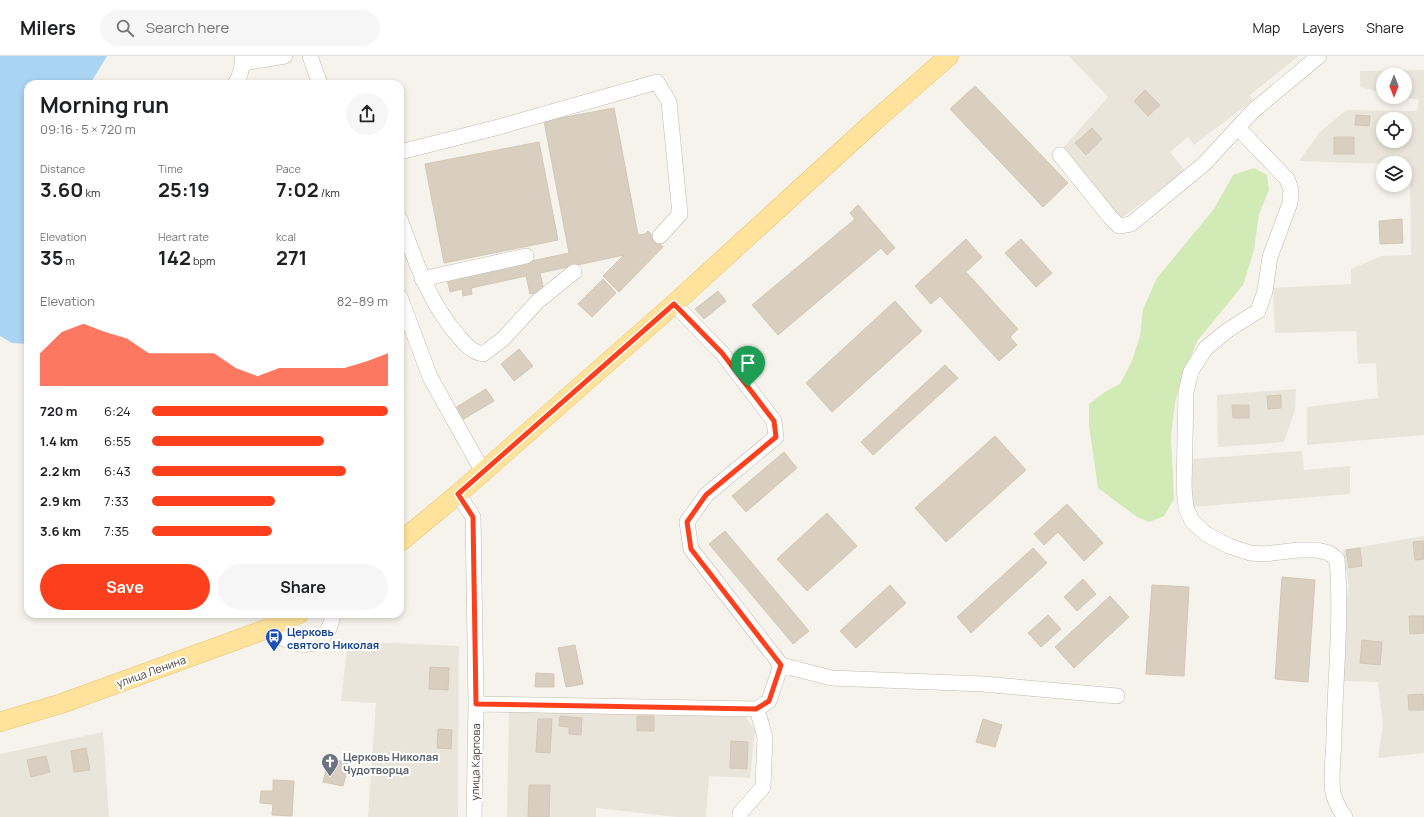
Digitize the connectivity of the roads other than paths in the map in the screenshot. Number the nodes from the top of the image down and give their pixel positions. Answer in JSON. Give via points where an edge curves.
{"nodes":[{"id":1,"x":285,"y":56,"type":"edge"},
{"id":2,"x":310,"y":56,"type":"edge"},
{"id":3,"x":949,"y":56,"type":"edge"},
{"id":4,"x":1319,"y":56,"type":"edge"},
{"id":5,"x":242,"y":60,"type":"edge"},
{"id":6,"x":238,"y":80,"type":"edge"},
{"id":7,"x":319,"y":80,"type":"edge"},
{"id":8,"x":1238,"y":128,"type":"junction"},
{"id":9,"x":404,"y":151,"type":"edge"},
{"id":10,"x":1060,"y":155,"type":"dead end"},
{"id":11,"x":404,"y":229,"type":"edge"},
{"id":12,"x":660,"y":236,"type":"dead end"},
{"id":13,"x":526,"y":256,"type":"dead end"},
{"id":14,"x":574,"y":272,"type":"dead end"},
{"id":15,"x":422,"y":279,"type":"junction"},
{"id":16,"x":674,"y":304,"type":"junction"},
{"id":17,"x":404,"y":308,"type":"edge"},
{"id":18,"x":483,"y":472,"type":"junction"},
{"id":19,"x":458,"y":494,"type":"junction"},
{"id":20,"x":404,"y":539,"type":"edge"},
{"id":21,"x":290,"y":618,"type":"edge"},
{"id":22,"x":332,"y":618,"type":"edge"},
{"id":23,"x":270,"y":627,"type":"junction"},
{"id":24,"x":781,"y":665,"type":"junction"},
{"id":25,"x":1117,"y":696,"type":"dead end"},
{"id":26,"x":476,"y":704,"type":"junction"},
{"id":27,"x":756,"y":709,"type":"junction"},
{"id":28,"x":0,"y":722,"type":"edge"},
{"id":29,"x":1339,"y":814,"type":"edge"},
{"id":30,"x":474,"y":817,"type":"edge"},
{"id":31,"x":740,"y":817,"type":"edge"}],
"edges":[{"from":1,"to":5,"type":"street"},
{"from":2,"to":7,"type":"street"},
{"from":3,"to":16,"type":"main road"},
{"from":4,"to":8,"type":"street","via":[[1253,111]]},
{"from":5,"to":6,"type":"street"},
{"from":8,"to":10,"type":"street","via":[[1204,164],[1131,224],[1119,226]]},
{"from":8,"to":29,"type":"street","via":[[1287,178],[1291,189],[1290,203],[1270,257],[1265,291],[1258,311],[1206,348],[1191,371],[1186,392],[1186,508],[1192,521],[1206,534],[1228,546],[1250,553],[1264,554],[1317,550],[1329,553],[1337,559],[1339,622],[1333,791]]},
{"from":9,"to":12,"type":"street","via":[[657,82],[669,102],[680,214]]},
{"from":11,"to":15,"type":"street"},
{"from":13,"to":15,"type":"street"},
{"from":14,"to":15,"type":"street","via":[[537,302],[503,340],[483,354],[473,352],[445,320]]},
{"from":16,"to":18,"type":"main road"},
{"from":16,"to":24,"type":"street","via":[[722,353],[774,421],[776,437],[706,495],[687,522],[691,549]]},
{"from":17,"to":18,"type":"street","via":[[430,377]]},
{"from":18,"to":19,"type":"main road"},
{"from":19,"to":20,"type":"main road"},
{"from":19,"to":26,"type":"street","name":"улица Карпова","via":[[473,517]]},
{"from":21,"to":23,"type":"main road","name":"улица Ленина"},
{"from":22,"to":23,"type":"street","via":[[324,636],[307,646],[279,637]]},
{"from":23,"to":28,"type":"main road","name":"улица Ленина","via":[[63,703]]},
{"from":24,"to":25,"type":"street","via":[[831,678],[983,684]]},
{"from":24,"to":27,"type":"street","via":[[769,701]]},
{"from":26,"to":27,"type":"street"},
{"from":26,"to":30,"type":"street","name":"улица Карпова"},
{"from":27,"to":31,"type":"street","via":[[765,737],[763,787],[740,813]]}]}
